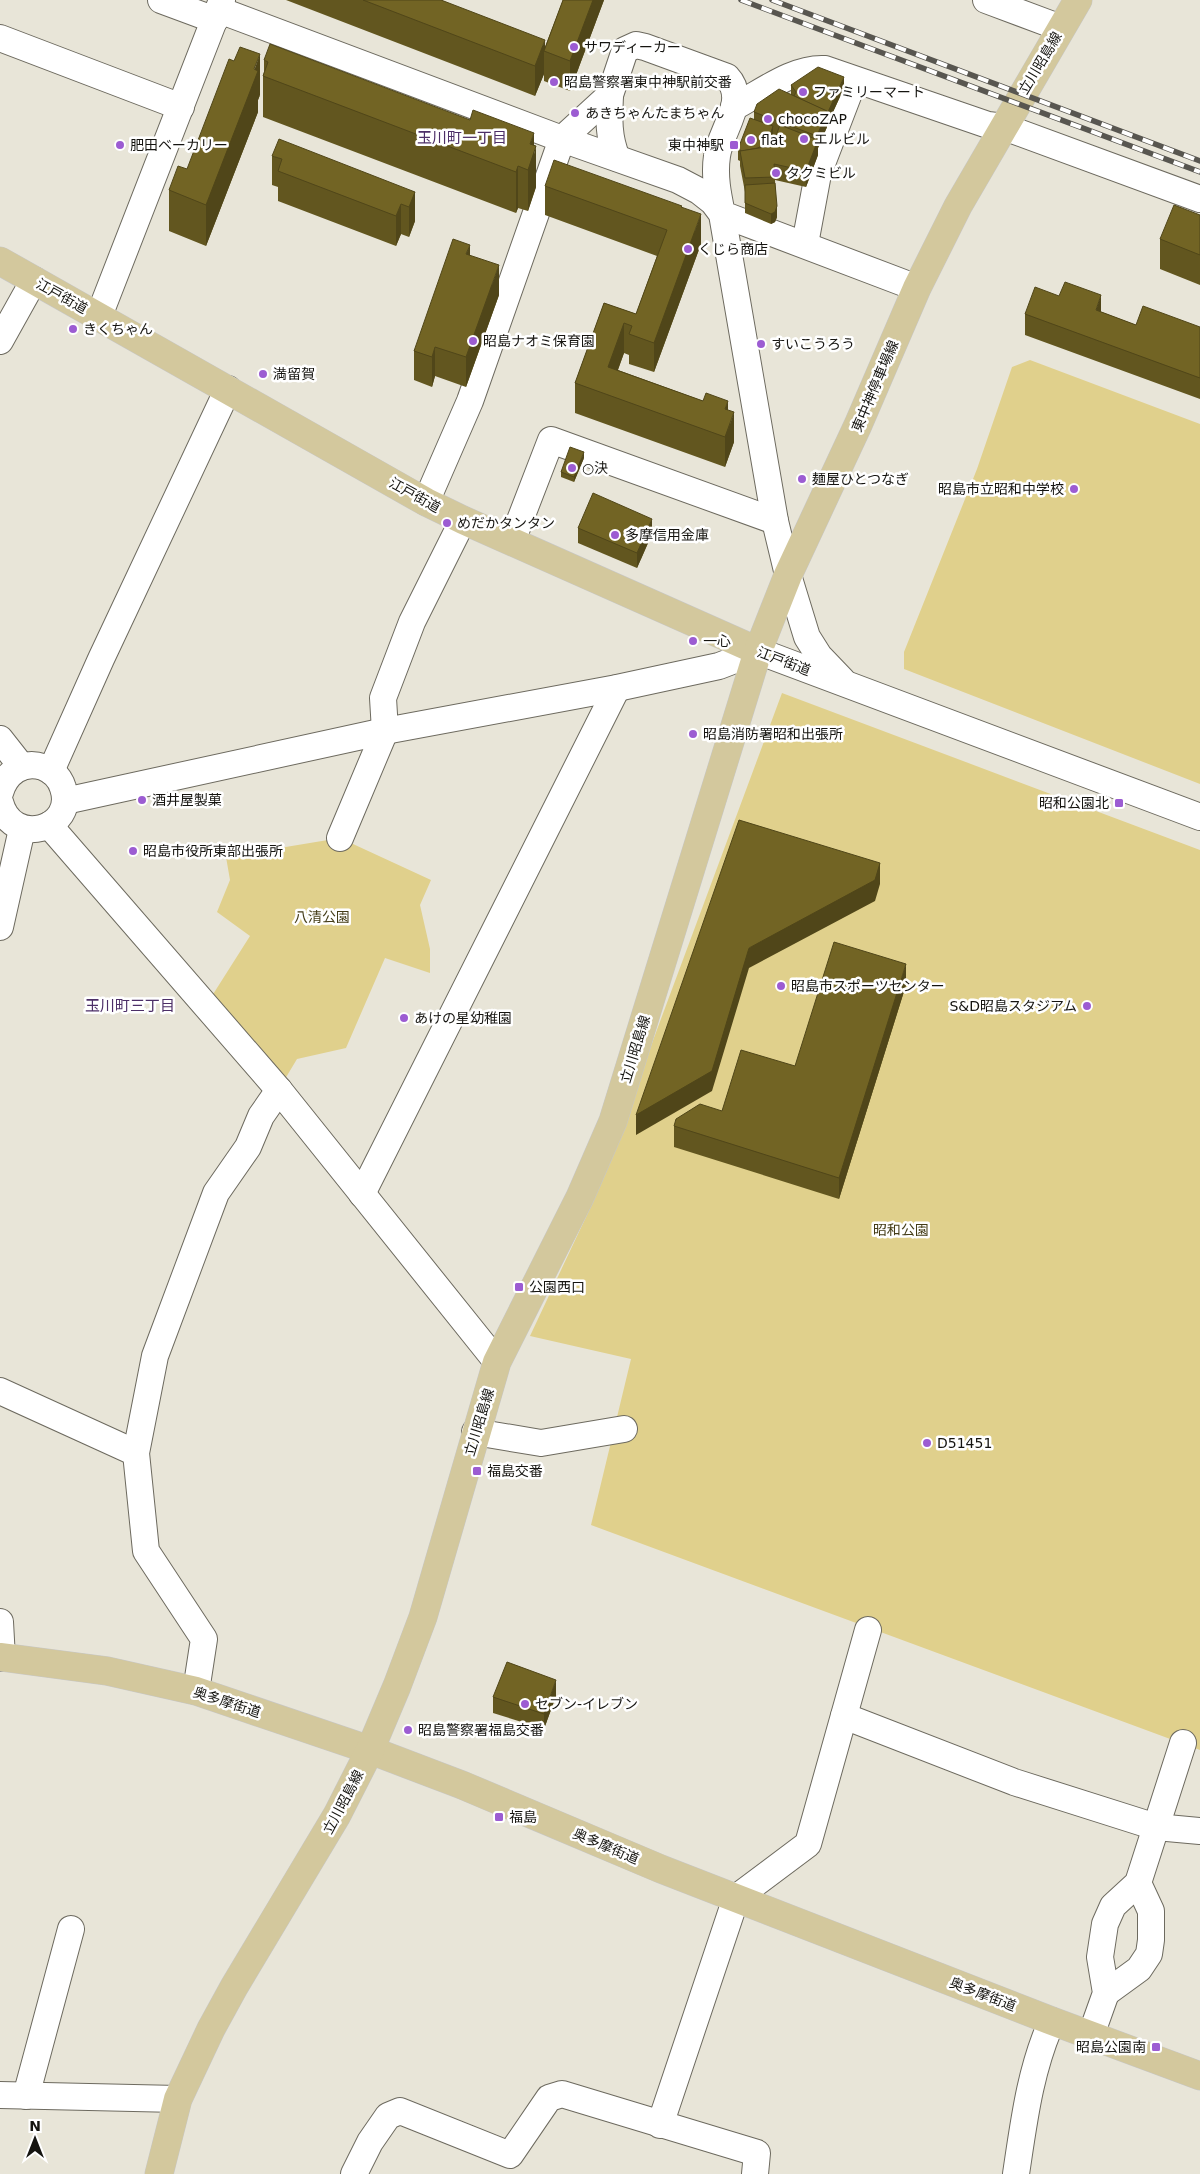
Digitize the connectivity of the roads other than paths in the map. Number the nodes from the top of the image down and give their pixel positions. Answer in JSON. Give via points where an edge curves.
{"nodes":[{"id":1,"x":162,"y":0,"type":"edge"},
{"id":2,"x":986,"y":0,"type":"edge"},
{"id":3,"x":1078,"y":0,"type":"edge"},
{"id":4,"x":219,"y":10,"type":"edge"},
{"id":5,"x":1061,"y":28,"type":"junction"},
{"id":6,"x":0,"y":38,"type":"edge"},
{"id":7,"x":854,"y":80,"type":"junction"},
{"id":8,"x":610,"y":95,"type":"junction"},
{"id":9,"x":181,"y":107,"type":"junction"},
{"id":10,"x":734,"y":107,"type":"junction"},
{"id":11,"x":1004,"y":127,"type":"junction"},
{"id":12,"x":562,"y":139,"type":"junction"},
{"id":13,"x":717,"y":154,"type":"junction"},
{"id":14,"x":617,"y":158,"type":"junction"},
{"id":15,"x":676,"y":180,"type":"junction"},
{"id":16,"x":1200,"y":199,"type":"edge"},
{"id":17,"x":722,"y":214,"type":"junction"},
{"id":18,"x":805,"y":244,"type":"junction"},
{"id":19,"x":0,"y":261,"type":"edge"},
{"id":20,"x":34,"y":280,"type":"junction"},
{"id":21,"x":916,"y":288,"type":"junction"},
{"id":22,"x":99,"y":316,"type":"junction"},
{"id":23,"x":0,"y":341,"type":"edge"},
{"id":24,"x":228,"y":389,"type":"junction"},
{"id":25,"x":426,"y":502,"type":"junction"},
{"id":26,"x":463,"y":520,"type":"junction"},
{"id":27,"x":774,"y":521,"type":"junction"},
{"id":28,"x":512,"y":541,"type":"junction"},
{"id":29,"x":788,"y":575,"type":"junction"},
{"id":30,"x":758,"y":651,"type":"junction"},
{"id":31,"x":851,"y":687,"type":"junction"},
{"id":32,"x":616,"y":688,"type":"junction"},
{"id":33,"x":384,"y":731,"type":"junction"},
{"id":34,"x":0,"y":739,"type":"edge"},
{"id":35,"x":51,"y":771,"type":"junction"},
{"id":36,"x":4,"y":790,"type":"edge"},
{"id":37,"x":65,"y":801,"type":"junction"},
{"id":38,"x":1200,"y":817,"type":"edge"},
{"id":39,"x":49,"y":825,"type":"junction"},
{"id":40,"x":22,"y":829,"type":"junction"},
{"id":41,"x":340,"y":838,"type":"dead end"},
{"id":42,"x":0,"y":927,"type":"edge"},
{"id":43,"x":279,"y":1090,"type":"junction"},
{"id":44,"x":362,"y":1194,"type":"junction"},
{"id":45,"x":497,"y":1362,"type":"junction"},
{"id":46,"x":0,"y":1391,"type":"edge"},
{"id":47,"x":624,"y":1429,"type":"dead end"},
{"id":48,"x":475,"y":1432,"type":"junction"},
{"id":49,"x":136,"y":1453,"type":"junction"},
{"id":50,"x":0,"y":1622,"type":"edge"},
{"id":51,"x":868,"y":1630,"type":"dead end"},
{"id":52,"x":1,"y":1657,"type":"edge"},
{"id":53,"x":196,"y":1691,"type":"junction"},
{"id":54,"x":844,"y":1716,"type":"junction"},
{"id":55,"x":1183,"y":1744,"type":"dead end"},
{"id":56,"x":370,"y":1750,"type":"junction"},
{"id":57,"x":1156,"y":1827,"type":"junction"},
{"id":58,"x":1200,"y":1831,"type":"edge"},
{"id":59,"x":1138,"y":1883,"type":"junction"},
{"id":60,"x":736,"y":1898,"type":"junction"},
{"id":61,"x":71,"y":1929,"type":"dead end"},
{"id":62,"x":1106,"y":1993,"type":"junction"},
{"id":63,"x":1052,"y":2021,"type":"junction"},
{"id":64,"x":1091,"y":2035,"type":"junction"},
{"id":65,"x":1200,"y":2076,"type":"edge"},
{"id":66,"x":0,"y":2095,"type":"edge"},
{"id":67,"x":26,"y":2096,"type":"junction"},
{"id":68,"x":178,"y":2099,"type":"junction"},
{"id":69,"x":660,"y":2125,"type":"junction"},
{"id":70,"x":159,"y":2174,"type":"edge"},
{"id":71,"x":354,"y":2174,"type":"edge"},
{"id":72,"x":755,"y":2174,"type":"edge"},
{"id":73,"x":1016,"y":2174,"type":"edge"}],
"edges":[{"from":1,"to":4,"type":"street"},
{"from":2,"to":5,"type":"street"},
{"from":3,"to":5,"type":"main road","name":"立川昭島線"},
{"from":4,"to":9,"type":"street"},
{"from":4,"to":12,"type":"street"},
{"from":5,"to":11,"type":"main road","name":"立川昭島線"},
{"from":6,"to":9,"type":"street"},
{"from":7,"to":10,"type":"street","via":[[825,69],[812,68]]},
{"from":7,"to":11,"type":"street","via":[[988,125]]},
{"from":7,"to":18,"type":"street","via":[[818,174]]},
{"from":8,"to":10,"type":"street","via":[[625,50],[636,45],[727,77],[734,84]]},
{"from":8,"to":12,"type":"street"},
{"from":8,"to":14,"type":"street","via":[[610,142]]},
{"from":9,"to":22,"type":"street"},
{"from":10,"to":13,"type":"street"},
{"from":11,"to":16,"type":"street"},
{"from":11,"to":21,"type":"main road","name":"東中神停車場線"},
{"from":12,"to":14,"type":"street"},
{"from":12,"to":25,"type":"street","via":[[470,401]]},
{"from":13,"to":15,"type":"street","via":[[707,167],[696,174]]},
{"from":13,"to":17,"type":"street","name":"江戸街道","via":[[717,192]]},
{"from":14,"to":15,"type":"street"},
{"from":15,"to":17,"type":"street","via":[[699,191]]},
{"from":17,"to":18,"type":"street"},
{"from":17,"to":27,"type":"street","name":"江戸街道"},
{"from":18,"to":21,"type":"street"},
{"from":19,"to":20,"type":"main road","name":"江戸街道"},
{"from":20,"to":22,"type":"main road","name":"江戸街道"},
{"from":20,"to":23,"type":"street"},
{"from":21,"to":29,"type":"main road","name":"東中神停車場線","via":[[854,434]]},
{"from":22,"to":24,"type":"main road","name":"江戸街道"},
{"from":24,"to":25,"type":"main road","name":"江戸街道"},
{"from":24,"to":35,"type":"street","via":[[100,659]]},
{"from":25,"to":26,"type":"main road","name":"江戸街道"},
{"from":26,"to":28,"type":"main road","name":"江戸街道"},
{"from":26,"to":33,"type":"street","via":[[412,622],[383,698]]},
{"from":27,"to":28,"type":"street","via":[[551,440]]},
{"from":27,"to":29,"type":"street","name":"江戸街道"},
{"from":28,"to":30,"type":"main road","name":"江戸街道"},
{"from":29,"to":30,"type":"main road","name":"東中神停車場線"},
{"from":29,"to":31,"type":"street","name":"江戸街道","via":[[806,637],[828,667]]},
{"from":30,"to":31,"type":"street","name":"江戸街道"},
{"from":30,"to":32,"type":"street","via":[[719,666]]},
{"from":30,"to":45,"type":"main road","name":"立川昭島線","via":[[613,1121],[580,1197]]},
{"from":31,"to":38,"type":"street","name":"江戸街道"},
{"from":32,"to":33,"type":"street"},
{"from":32,"to":44,"type":"street"},
{"from":33,"to":37,"type":"street"},
{"from":33,"to":41,"type":"street"},
{"from":34,"to":36,"type":"street"},
{"from":35,"to":36,"type":"street","via":[[32,765]]},
{"from":35,"to":37,"type":"street","via":[[62,784]]},
{"from":36,"to":40,"type":"street","via":[[7,818]]},
{"from":37,"to":39,"type":"street","via":[[57,819]]},
{"from":39,"to":40,"type":"street"},
{"from":39,"to":43,"type":"street"},
{"from":40,"to":42,"type":"street"},
{"from":43,"to":44,"type":"street"},
{"from":43,"to":49,"type":"street","via":[[261,1116],[248,1147],[216,1193],[155,1356]]},
{"from":44,"to":45,"type":"street"},
{"from":45,"to":48,"type":"main road","name":"立川昭島線"},
{"from":46,"to":49,"type":"street"},
{"from":47,"to":48,"type":"street","via":[[541,1443]]},
{"from":48,"to":56,"type":"main road","name":"立川昭島線","via":[[423,1617]]},
{"from":49,"to":53,"type":"street","via":[[146,1551],[204,1639]]},
{"from":50,"to":52,"type":"street"},
{"from":51,"to":54,"type":"street"},
{"from":52,"to":53,"type":"main road","name":"奥多摩街道","via":[[107,1671]]},
{"from":53,"to":56,"type":"main road","name":"奥多摩街道"},
{"from":54,"to":57,"type":"street","via":[[1014,1782]]},
{"from":54,"to":60,"type":"street","via":[[808,1844]]},
{"from":55,"to":57,"type":"street"},
{"from":56,"to":60,"type":"main road","name":"奥多摩街道"},
{"from":56,"to":68,"type":"main road","name":"立川昭島線","via":[[300,1880],[234,1987]]},
{"from":57,"to":58,"type":"street"},
{"from":57,"to":59,"type":"street"},
{"from":59,"to":62,"type":"street","via":[[1113,1906],[1105,1924],[1100,1958]]},
{"from":59,"to":62,"type":"street","via":[[1151,1911],[1148,1954],[1139,1969]]},
{"from":60,"to":63,"type":"main road","name":"奥多摩街道"},
{"from":60,"to":69,"type":"street"},
{"from":61,"to":67,"type":"street"},
{"from":62,"to":64,"type":"street"},
{"from":63,"to":64,"type":"main road","name":"奥多摩街道"},
{"from":63,"to":73,"type":"street","via":[[1029,2086]]},
{"from":64,"to":65,"type":"main road","name":"奥多摩街道"},
{"from":66,"to":67,"type":"street"},
{"from":67,"to":68,"type":"street"},
{"from":68,"to":70,"type":"main road","name":"立川昭島線"},
{"from":69,"to":71,"type":"street","via":[[562,2094],[549,2098],[510,2155],[400,2111],[388,2116]]},
{"from":69,"to":72,"type":"street","via":[[757,2153]]}]}
